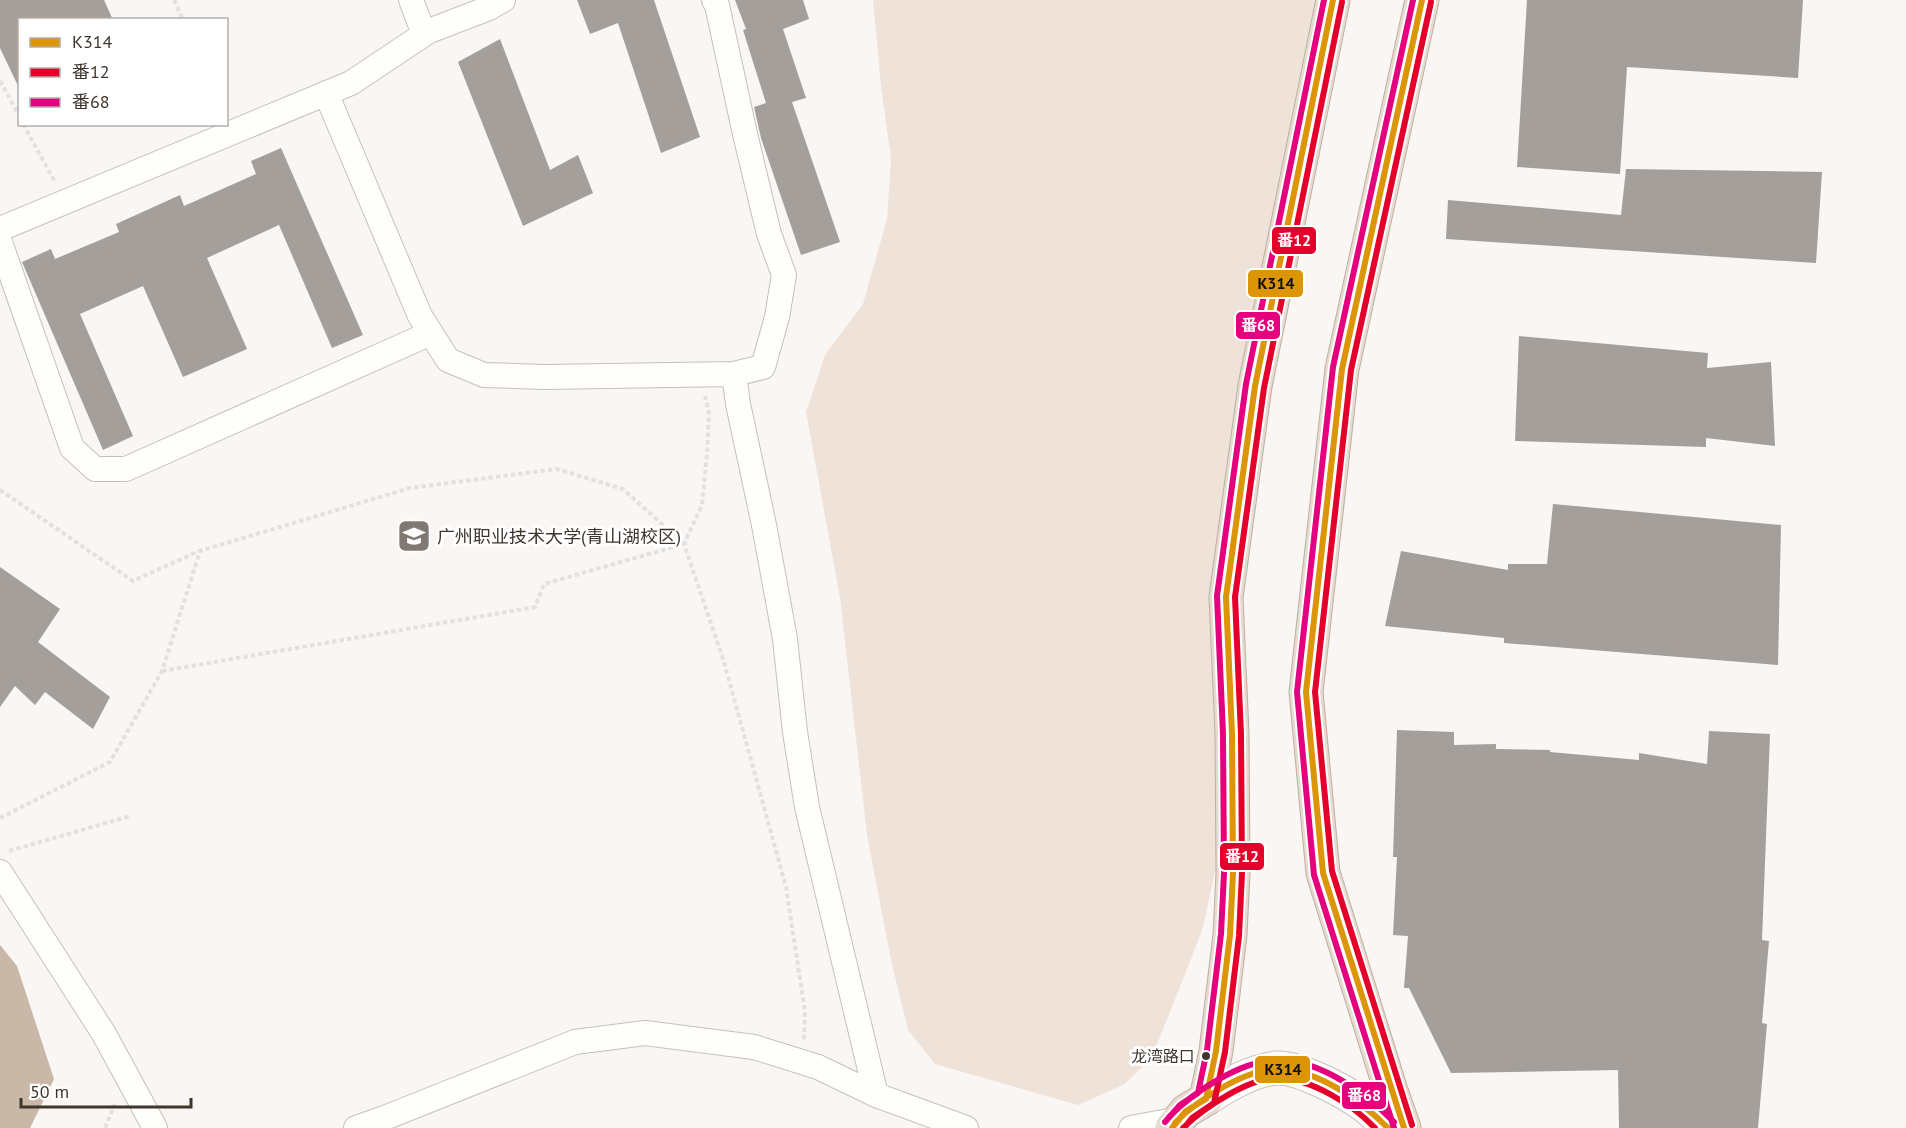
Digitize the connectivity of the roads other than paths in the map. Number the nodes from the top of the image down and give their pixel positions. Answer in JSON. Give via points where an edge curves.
{"nodes":[{"id":1,"x":411,"y":0,"type":"edge"},
{"id":2,"x":503,"y":0,"type":"edge"},
{"id":3,"x":714,"y":0,"type":"edge"},
{"id":4,"x":1333,"y":0,"type":"edge"},
{"id":5,"x":1422,"y":0,"type":"edge"},
{"id":6,"x":429,"y":31,"type":"junction"},
{"id":7,"x":326,"y":93,"type":"junction"},
{"id":8,"x":0,"y":229,"type":"edge"},
{"id":9,"x":0,"y":242,"type":"edge"},
{"id":10,"x":431,"y":333,"type":"junction"},
{"id":11,"x":735,"y":374,"type":"junction"},
{"id":12,"x":0,"y":872,"type":"edge"},
{"id":13,"x":1390,"y":1091,"type":"junction"},
{"id":14,"x":876,"y":1095,"type":"junction"},
{"id":15,"x":1206,"y":1099,"type":"junction"},
{"id":16,"x":1175,"y":1124,"type":"edge"},
{"id":17,"x":155,"y":1128,"type":"edge"},
{"id":18,"x":356,"y":1128,"type":"edge"},
{"id":19,"x":966,"y":1128,"type":"edge"},
{"id":20,"x":1131,"y":1128,"type":"edge"},
{"id":21,"x":1388,"y":1128,"type":"edge"},
{"id":22,"x":1404,"y":1128,"type":"edge"},
{"id":23,"x":1421,"y":1128,"type":"edge"}],
"edges":[{"from":1,"to":6,"type":"street","via":[[422,29]]},
{"from":2,"to":6,"type":"street"},
{"from":3,"to":11,"type":"street","via":[[769,234],[784,275],[763,367]]},
{"from":4,"to":15,"type":"highway","via":[[1255,386],[1226,597],[1233,873],[1230,936]]},
{"from":5,"to":13,"type":"highway","via":[[1342,369],[1306,692],[1323,873]]},
{"from":6,"to":7,"type":"street","via":[[351,83]]},
{"from":7,"to":8,"type":"street"},
{"from":7,"to":10,"type":"street","via":[[420,316]]},
{"from":9,"to":10,"type":"street","via":[[72,448],[95,469],[126,469]]},
{"from":10,"to":11,"type":"street","via":[[448,360],[484,375]]},
{"from":11,"to":14,"type":"street","via":[[785,639],[807,807]]},
{"from":12,"to":17,"type":"street","via":[[104,1034]]},
{"from":13,"to":22,"type":"highway"},
{"from":13,"to":23,"type":"highway"},
{"from":14,"to":18,"type":"street","via":[[818,1067],[754,1047],[645,1033],[575,1042]]},
{"from":14,"to":19,"type":"street"},
{"from":15,"to":16,"type":"highway","via":[[1186,1111]]},
{"from":15,"to":21,"type":"street","via":[[1227,1085],[1258,1073],[1278,1068],[1301,1071],[1365,1106]]},
{"from":16,"to":20,"type":"street"}]}
